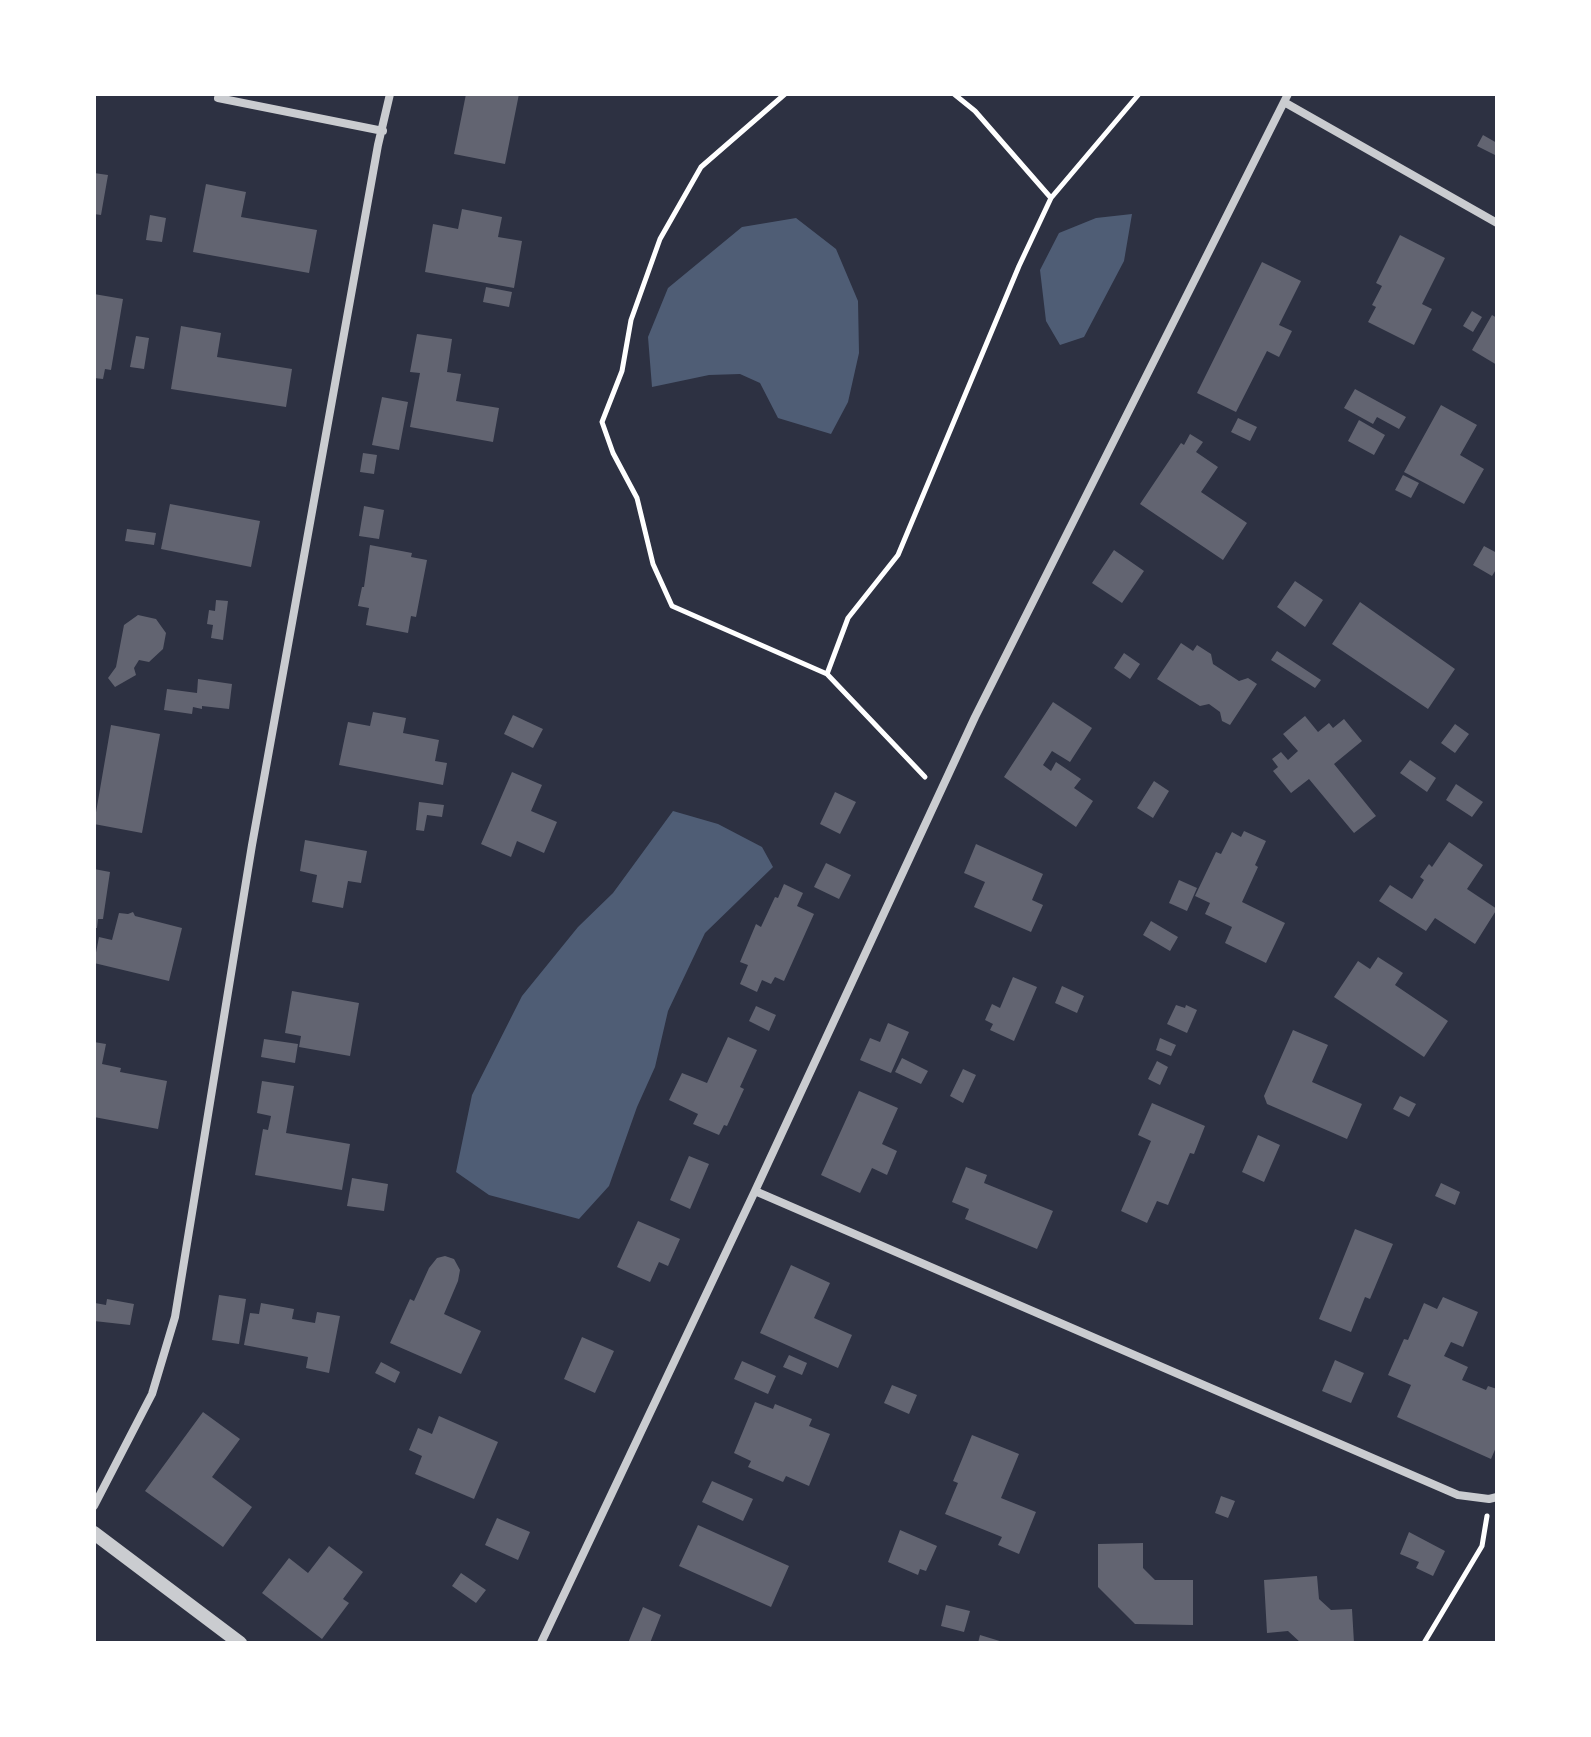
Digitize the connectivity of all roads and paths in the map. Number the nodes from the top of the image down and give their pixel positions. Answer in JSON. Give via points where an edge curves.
{"nodes":[{"id":1,"x":390,"y":94,"type":"edge"},
{"id":2,"x":785,"y":94,"type":"edge"},
{"id":3,"x":954,"y":94,"type":"edge"},
{"id":4,"x":1139,"y":94,"type":"edge"},
{"id":5,"x":218,"y":98,"type":"dead end"},
{"id":6,"x":1286,"y":98,"type":"edge"},
{"id":7,"x":383,"y":131,"type":"junction"},
{"id":8,"x":1051,"y":198,"type":"junction"},
{"id":9,"x":1497,"y":223,"type":"edge"},
{"id":10,"x":827,"y":674,"type":"junction"},
{"id":11,"x":939,"y":794,"type":"junction"},
{"id":12,"x":755,"y":1191,"type":"junction"},
{"id":13,"x":1493,"y":1498,"type":"edge"},
{"id":14,"x":94,"y":1506,"type":"edge"},
{"id":15,"x":94,"y":1533,"type":"edge"},
{"id":16,"x":240,"y":1643,"type":"edge"},
{"id":17,"x":541,"y":1643,"type":"edge"},
{"id":18,"x":1424,"y":1643,"type":"edge"}],
"edges":[{"from":1,"to":7,"type":"street"},
{"from":2,"to":10,"type":"path","via":[[701,167],[660,239],[602,422],[637,498],[653,564],[672,606]]},
{"from":3,"to":8,"type":"path"},
{"from":4,"to":8,"type":"path"},
{"from":5,"to":7,"type":"street"},
{"from":6,"to":9,"type":"street"},
{"from":6,"to":11,"type":"street"},
{"from":7,"to":14,"type":"street","via":[[252,845],[175,1317],[152,1394]]},
{"from":8,"to":10,"type":"path","via":[[898,555],[848,618]]},
{"from":10,"to":11,"type":"path"},
{"from":11,"to":12,"type":"street"},
{"from":12,"to":13,"type":"street","via":[[1458,1495]]},
{"from":12,"to":17,"type":"street"},
{"from":13,"to":18,"type":"path","via":[[1482,1546]]},
{"from":15,"to":16,"type":"street"}]}
